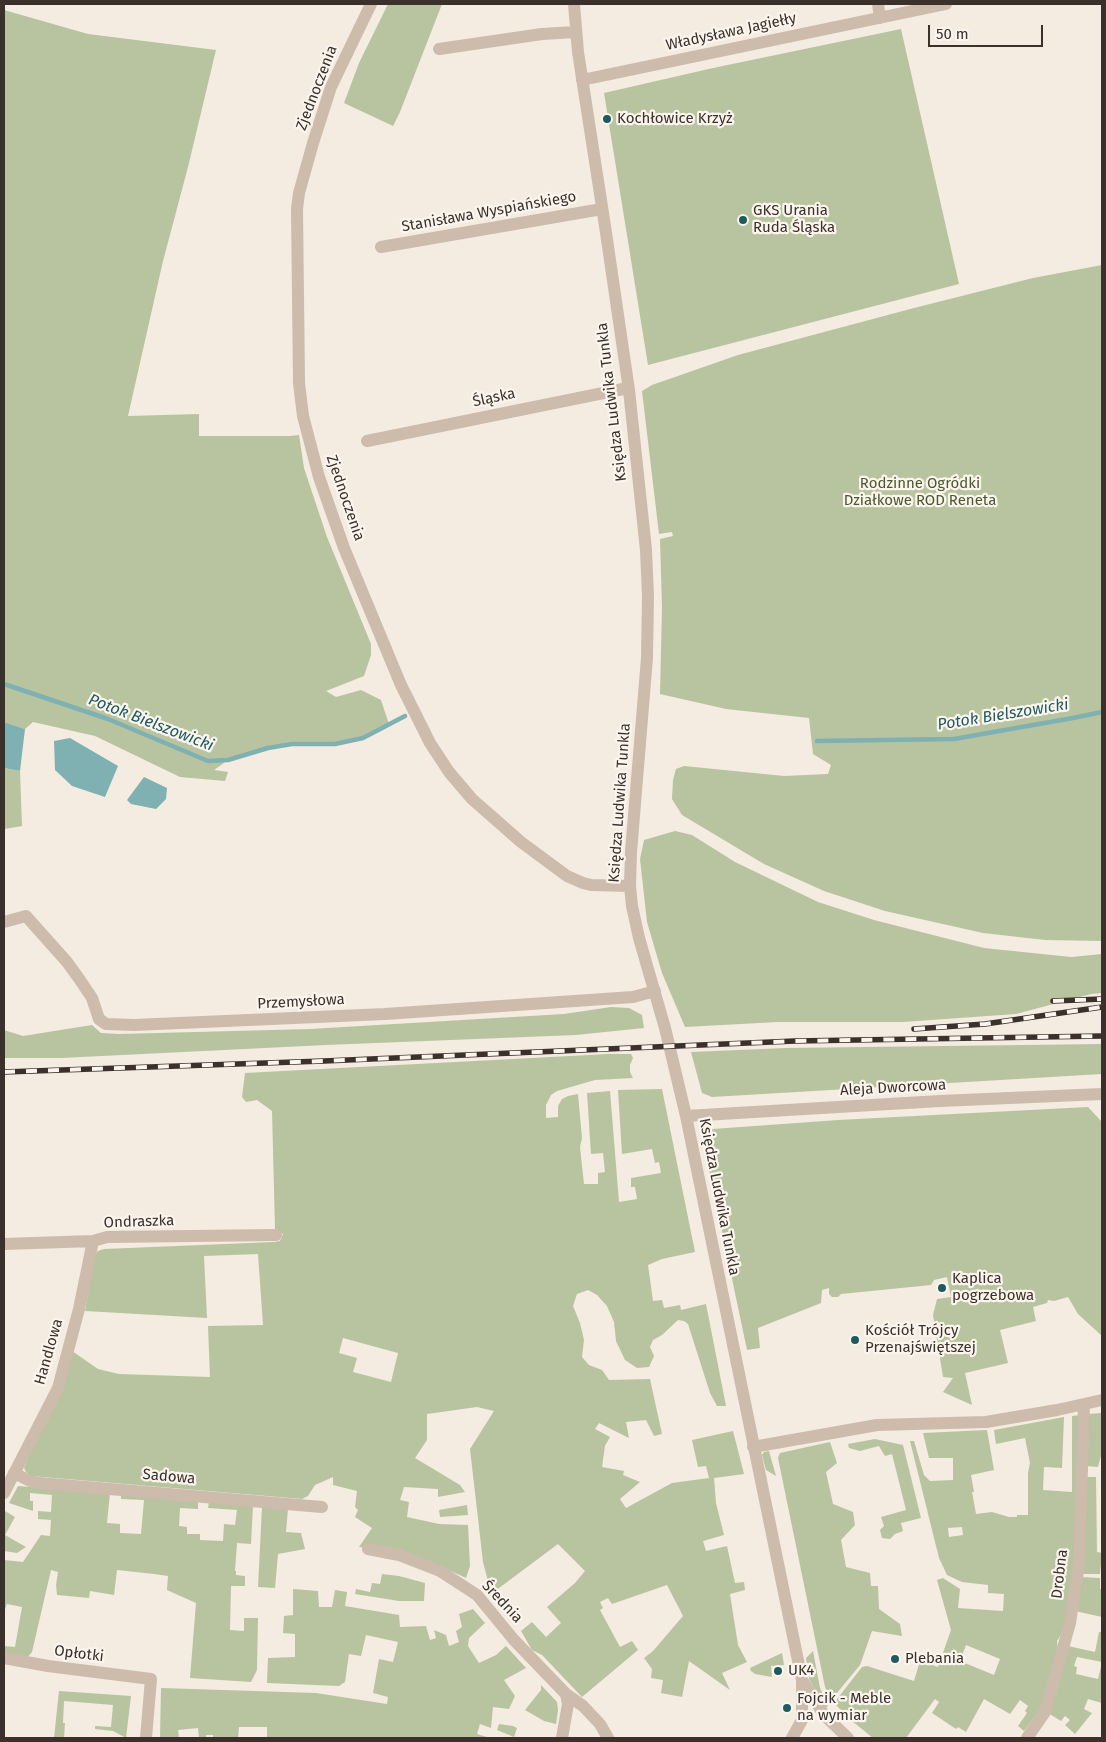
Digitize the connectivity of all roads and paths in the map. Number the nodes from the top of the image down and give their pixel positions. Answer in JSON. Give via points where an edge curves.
{"nodes":[{"id":1,"x":371,"y":4,"type":"edge"},
{"id":2,"x":574,"y":4,"type":"edge"},
{"id":3,"x":878,"y":4,"type":"edge"},
{"id":4,"x":946,"y":4,"type":"edge"},
{"id":5,"x":880,"y":18,"type":"junction"},
{"id":6,"x":575,"y":32,"type":"junction"},
{"id":7,"x":439,"y":49,"type":"dead end"},
{"id":8,"x":582,"y":80,"type":"junction"},
{"id":9,"x":602,"y":208,"type":"junction"},
{"id":10,"x":381,"y":247,"type":"dead end"},
{"id":11,"x":628,"y":388,"type":"junction"},
{"id":12,"x":367,"y":440,"type":"dead end"},
{"id":13,"x":630,"y":886,"type":"junction"},
{"id":14,"x":4,"y":922,"type":"edge"},
{"id":15,"x":654,"y":991,"type":"junction"},
{"id":16,"x":1102,"y":1094,"type":"edge"},
{"id":17,"x":686,"y":1116,"type":"junction"},
{"id":18,"x":276,"y":1235,"type":"dead end"},
{"id":19,"x":93,"y":1241,"type":"junction"},
{"id":20,"x":4,"y":1244,"type":"edge"},
{"id":21,"x":1102,"y":1400,"type":"edge"},
{"id":22,"x":1084,"y":1404,"type":"junction"},
{"id":23,"x":753,"y":1447,"type":"junction"},
{"id":24,"x":14,"y":1473,"type":"junction"},
{"id":25,"x":4,"y":1493,"type":"edge"},
{"id":26,"x":322,"y":1507,"type":"dead end"},
{"id":27,"x":368,"y":1549,"type":"dead end"},
{"id":28,"x":4,"y":1658,"type":"edge"},
{"id":29,"x":802,"y":1680,"type":"junction"},
{"id":30,"x":566,"y":1694,"type":"junction"},
{"id":31,"x":146,"y":1738,"type":"edge"},
{"id":32,"x":562,"y":1738,"type":"edge"},
{"id":33,"x":608,"y":1738,"type":"edge"},
{"id":34,"x":792,"y":1738,"type":"edge"},
{"id":35,"x":848,"y":1738,"type":"edge"},
{"id":36,"x":1027,"y":1738,"type":"edge"}],
"edges":[{"from":1,"to":13,"type":"street","name":"Zjednoczenia","via":[[331,87],[297,209],[299,383],[303,416],[319,477],[344,548],[401,685],[430,743],[450,772],[472,799],[521,842],[567,876],[591,885]]},
{"from":2,"to":6,"type":"street","name":"Księdza Ludwika Tunkla"},
{"from":3,"to":5,"type":"street"},
{"from":4,"to":5,"type":"street","name":"Władysława Jagiełły"},
{"from":5,"to":8,"type":"street","name":"Władysława Jagiełły"},
{"from":6,"to":7,"type":"street"},
{"from":6,"to":8,"type":"street","name":"Księdza Ludwika Tunkla"},
{"from":8,"to":9,"type":"street","name":"Księdza Ludwika Tunkla"},
{"from":9,"to":10,"type":"street","name":"Stanisława Wyspiańskiego"},
{"from":9,"to":11,"type":"street","name":"Księdza Ludwika Tunkla"},
{"from":11,"to":12,"type":"street","name":"Śląska"},
{"from":11,"to":13,"type":"street","name":"Księdza Ludwika Tunkla","via":[[648,596],[647,658]]},
{"from":13,"to":15,"type":"street","name":"Księdza Ludwika Tunkla","via":[[635,921]]},
{"from":14,"to":15,"type":"street","name":"Przemysłowa","via":[[26,916],[67,962],[92,998],[99,1019],[106,1024],[385,1014],[633,997]]},
{"from":15,"to":17,"type":"street","name":"Księdza Ludwika Tunkla"},
{"from":16,"to":17,"type":"street","name":"Aleja Dworcowa"},
{"from":17,"to":23,"type":"street","name":"Księdza Ludwika Tunkla"},
{"from":18,"to":19,"type":"street","name":"Ondraszka","via":[[107,1237]]},
{"from":19,"to":20,"type":"street","name":"Ondraszka"},
{"from":19,"to":24,"type":"street","name":"Handlowa","via":[[58,1388]]},
{"from":21,"to":22,"type":"street"},
{"from":22,"to":23,"type":"street","via":[[986,1422],[877,1425]]},
{"from":22,"to":36,"type":"street","name":"Drobna","via":[[1079,1564],[1070,1623],[1045,1712]]},
{"from":23,"to":29,"type":"street","name":"Księdza Ludwika Tunkla"},
{"from":24,"to":25,"type":"street","name":"Handlowa"},
{"from":24,"to":26,"type":"street","name":"Sadowa","via":[[39,1483]]},
{"from":27,"to":30,"type":"street","name":"Średnia","via":[[399,1555],[440,1572],[477,1595],[514,1640]]},
{"from":28,"to":31,"type":"street","name":"Opłotki","via":[[151,1679]]},
{"from":29,"to":34,"type":"street","name":"Księdza Ludwika Tunkla","via":[[802,1720]]},
{"from":29,"to":35,"type":"street","name":"Księdza Ludwika Tunkla","via":[[824,1715]]},
{"from":30,"to":32,"type":"street","via":[[568,1704]]},
{"from":30,"to":33,"type":"street","name":"Średnia","via":[[583,1706]]}]}
